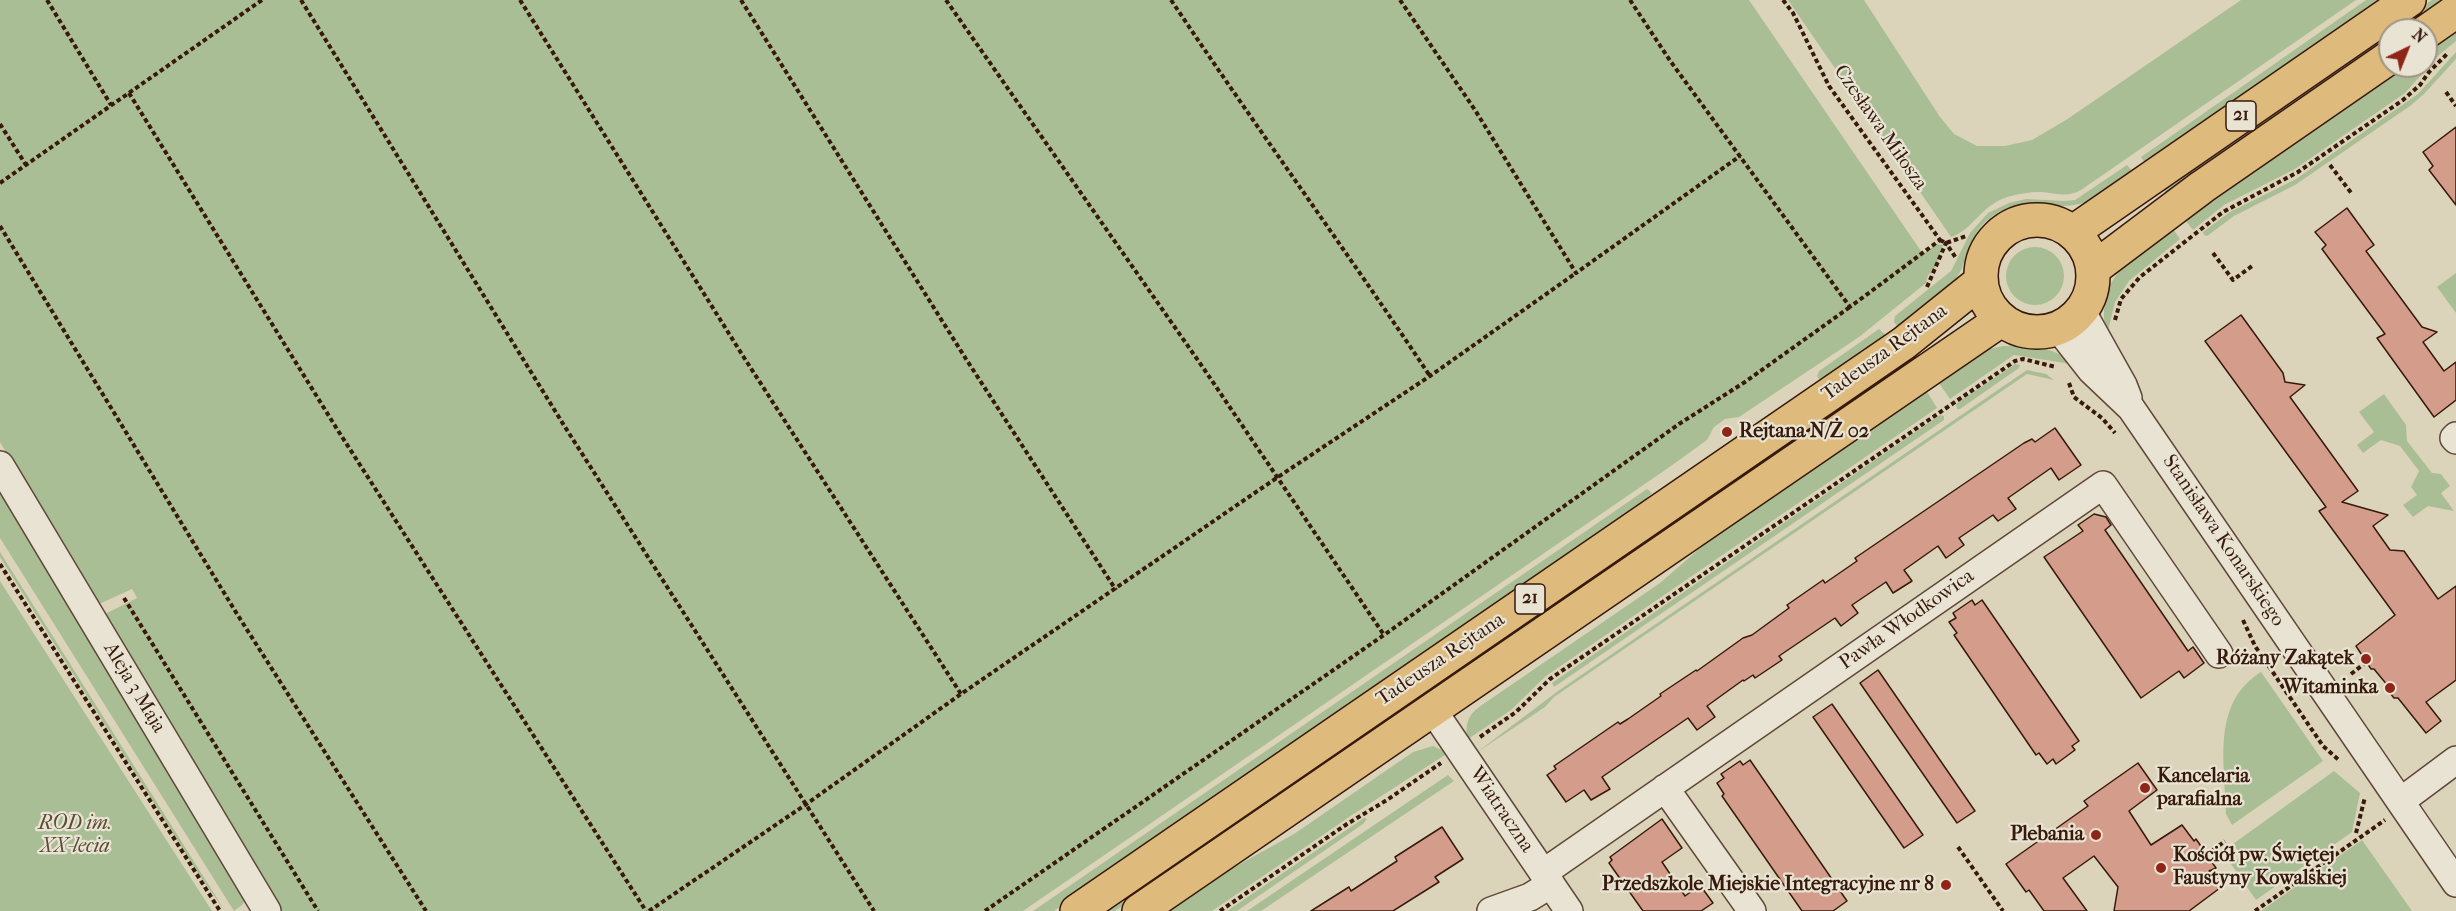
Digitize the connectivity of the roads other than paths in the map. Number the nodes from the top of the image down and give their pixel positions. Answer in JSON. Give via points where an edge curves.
{"nodes":[{"id":1,"x":2409,"y":0,"type":"edge"},
{"id":2,"x":2456,"y":11,"type":"edge"},
{"id":3,"x":2438,"y":42,"type":"edge"},
{"id":4,"x":2378,"y":65,"type":"edge"},
{"id":5,"x":2073,"y":232,"type":"junction"},
{"id":6,"x":2093,"y":268,"type":"junction"},
{"id":7,"x":1980,"y":282,"type":"junction"},
{"id":8,"x":2070,"y":319,"type":"junction"},
{"id":9,"x":2001,"y":320,"type":"junction"},
{"id":10,"x":0,"y":465,"type":"edge"},
{"id":11,"x":2219,"y":654,"type":"dead end"},
{"id":12,"x":1432,"y":709,"type":"junction"},
{"id":13,"x":2456,"y":760,"type":"edge"},
{"id":14,"x":1665,"y":788,"type":"junction"},
{"id":15,"x":2401,"y":801,"type":"junction"},
{"id":16,"x":1547,"y":878,"type":"junction"},
{"id":17,"x":2456,"y":883,"type":"edge"},
{"id":18,"x":267,"y":911,"type":"edge"},
{"id":19,"x":1077,"y":911,"type":"edge"},
{"id":20,"x":1139,"y":911,"type":"edge"},
{"id":21,"x":1491,"y":911,"type":"edge"},
{"id":22,"x":1569,"y":911,"type":"edge"},
{"id":23,"x":1752,"y":911,"type":"edge"}],
"edges":[{"from":1,"to":5,"type":"main road","number":"21"},
{"from":2,"to":3,"type":"main road"},
{"from":4,"to":6,"type":"main road","number":"21"},
{"from":5,"to":6,"type":"main road","via":[[2086,249]]},
{"from":5,"to":7,"type":"main road","via":[[2054,221],[2031,219],[2010,226],[1992,240],[1982,259]]},
{"from":6,"to":8,"type":"main road","via":[[2092,283]]},
{"from":7,"to":9,"type":"main road","via":[[1987,303]]},
{"from":7,"to":19,"type":"main road","name":"Tadeusza Rejtana","number":"21","via":[[1904,342]]},
{"from":8,"to":9,"type":"main road","via":[[2039,332],[2019,329]]},
{"from":8,"to":15,"type":"street","name":"Stanisława Konarskiego","via":[[2124,385],[2131,408]]},
{"from":9,"to":12,"type":"main road","name":"Tadeusza Rejtana","number":"21"},
{"from":10,"to":18,"type":"street","name":"Aleja 3 Maja"},
{"from":11,"to":14,"type":"street","name":"Pawła Włodkowica","via":[[2103,485]]},
{"from":12,"to":16,"type":"street","name":"Wiatraczna"},
{"from":12,"to":20,"type":"main road","name":"Tadeusza Rejtana","number":"21"},
{"from":13,"to":15,"type":"street"},
{"from":14,"to":16,"type":"street","name":"Pawła Włodkowica"},
{"from":14,"to":23,"type":"street"},
{"from":15,"to":17,"type":"street","name":"Stanisława Konarskiego"},
{"from":16,"to":21,"type":"street","name":"Pawła Włodkowica","via":[[1530,897]]},
{"from":16,"to":22,"type":"street","name":"Wiatraczna"}]}
